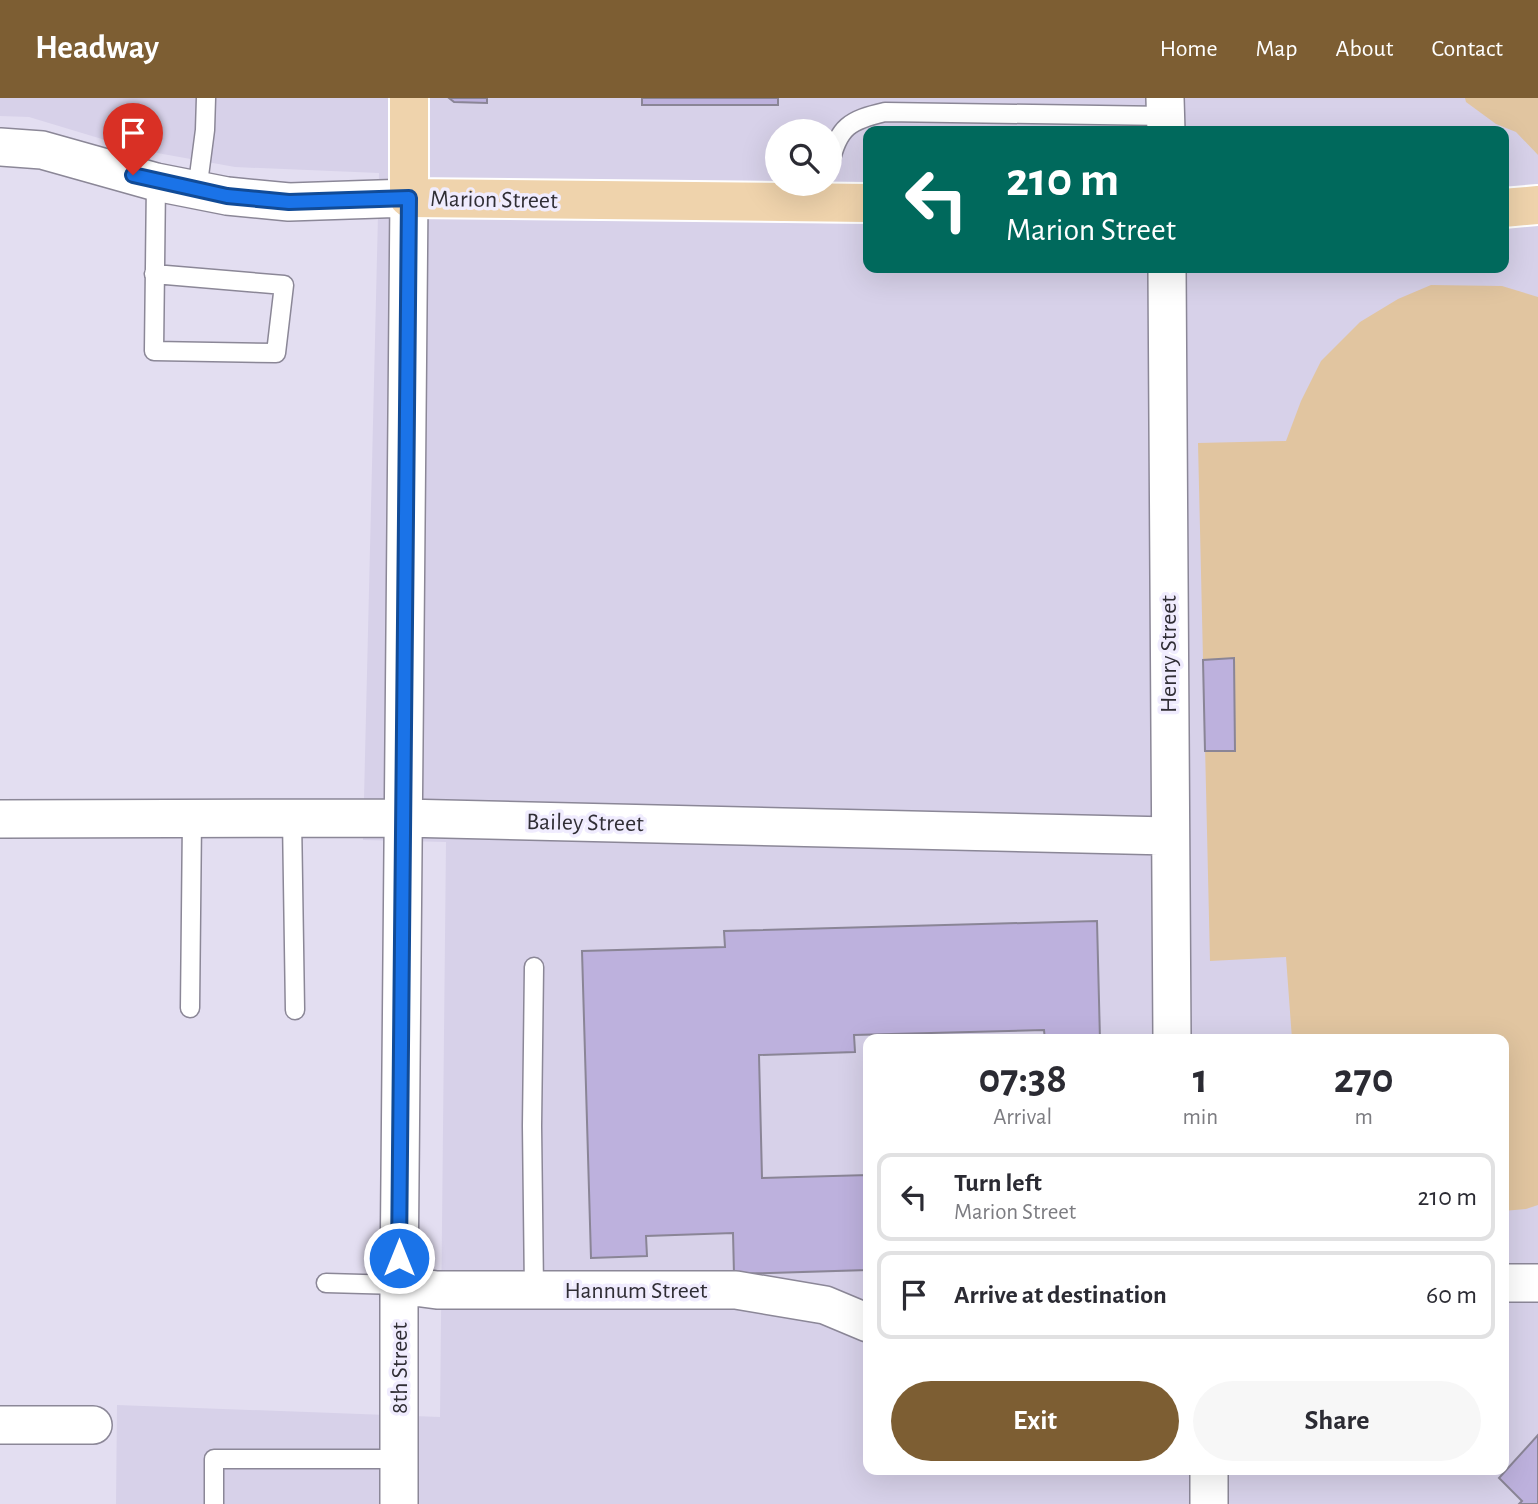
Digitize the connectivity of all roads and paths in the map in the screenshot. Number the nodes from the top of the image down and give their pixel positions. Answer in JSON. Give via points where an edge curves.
{"nodes":[{"id":1,"x":206,"y":98,"type":"edge"},
{"id":2,"x":409,"y":98,"type":"edge"},
{"id":3,"x":1166,"y":115,"type":"edge"},
{"id":4,"x":842,"y":133,"type":"edge"},
{"id":5,"x":0,"y":147,"type":"edge"},
{"id":6,"x":156,"y":182,"type":"junction"},
{"id":7,"x":197,"y":191,"type":"junction"},
{"id":8,"x":765,"y":194,"type":"edge"},
{"id":9,"x":840,"y":196,"type":"edge"},
{"id":10,"x":409,"y":198,"type":"junction"},
{"id":11,"x":863,"y":202,"type":"edge"},
{"id":12,"x":1538,"y":205,"type":"edge"},
{"id":13,"x":1509,"y":207,"type":"edge"},
{"id":14,"x":1167,"y":273,"type":"edge"},
{"id":15,"x":154,"y":274,"type":"junction"},
{"id":16,"x":292,"y":818,"type":"junction"},
{"id":17,"x":403,"y":818,"type":"junction"},
{"id":18,"x":0,"y":819,"type":"edge"},
{"id":19,"x":192,"y":819,"type":"junction"},
{"id":20,"x":1169,"y":836,"type":"junction"},
{"id":21,"x":534,"y":967,"type":"dead end"},
{"id":22,"x":190,"y":1007,"type":"dead end"},
{"id":23,"x":295,"y":1010,"type":"dead end"},
{"id":24,"x":1172,"y":1034,"type":"edge"},
{"id":25,"x":326,"y":1283,"type":"dead end"},
{"id":26,"x":1509,"y":1283,"type":"edge"},
{"id":27,"x":1538,"y":1283,"type":"edge"},
{"id":28,"x":399,"y":1285,"type":"junction"},
{"id":29,"x":534,"y":1290,"type":"junction"},
{"id":30,"x":863,"y":1321,"type":"edge"},
{"id":31,"x":93,"y":1424,"type":"dead end"},
{"id":32,"x":0,"y":1425,"type":"edge"},
{"id":33,"x":399,"y":1459,"type":"junction"},
{"id":34,"x":1209,"y":1475,"type":"edge"},
{"id":35,"x":214,"y":1504,"type":"edge"},
{"id":36,"x":399,"y":1504,"type":"edge"},
{"id":37,"x":1209,"y":1504,"type":"edge"}],
"edges":[{"from":1,"to":7,"type":"lane"},
{"from":2,"to":10,"type":"main road","name":"8th Street"},
{"from":3,"to":4,"type":"lane","via":[[885,112],[860,118]]},
{"from":5,"to":6,"type":"street","name":"Marion Street","via":[[42,150]]},
{"from":6,"to":7,"type":"street","name":"Marion Street"},
{"from":6,"to":15,"type":"lane"},
{"from":7,"to":10,"type":"street","name":"Marion Street","via":[[289,202]]},
{"from":8,"to":10,"type":"main road","name":"Marion Street"},
{"from":9,"to":11,"type":"main road","name":"Marion Street"},
{"from":10,"to":17,"type":"street","name":"8th Street"},
{"from":12,"to":13,"type":"main road"},
{"from":14,"to":20,"type":"street","name":"Henry Street"},
{"from":15,"to":15,"type":"lane","via":[[154,351],[276,353],[284,285]]},
{"from":16,"to":17,"type":"street","name":"Bailey Street"},
{"from":16,"to":19,"type":"street","name":"Bailey Street"},
{"from":16,"to":23,"type":"lane"},
{"from":17,"to":20,"type":"street","name":"Bailey Street"},
{"from":17,"to":28,"type":"street","name":"8th Street"},
{"from":18,"to":19,"type":"street","name":"Bailey Street"},
{"from":19,"to":22,"type":"lane"},
{"from":20,"to":24,"type":"street","name":"Henry Street"},
{"from":21,"to":29,"type":"lane"},
{"from":25,"to":28,"type":"lane"},
{"from":26,"to":27,"type":"street"},
{"from":28,"to":29,"type":"street","name":"Hannum Street","via":[[437,1290]]},
{"from":28,"to":33,"type":"street","name":"8th Street"},
{"from":29,"to":30,"type":"street","name":"Hannum Street","via":[[736,1290],[825,1305]]},
{"from":31,"to":32,"type":"street"},
{"from":33,"to":35,"type":"lane","via":[[214,1459]]},
{"from":33,"to":36,"type":"street","name":"8th Street"},
{"from":34,"to":37,"type":"street"}]}
